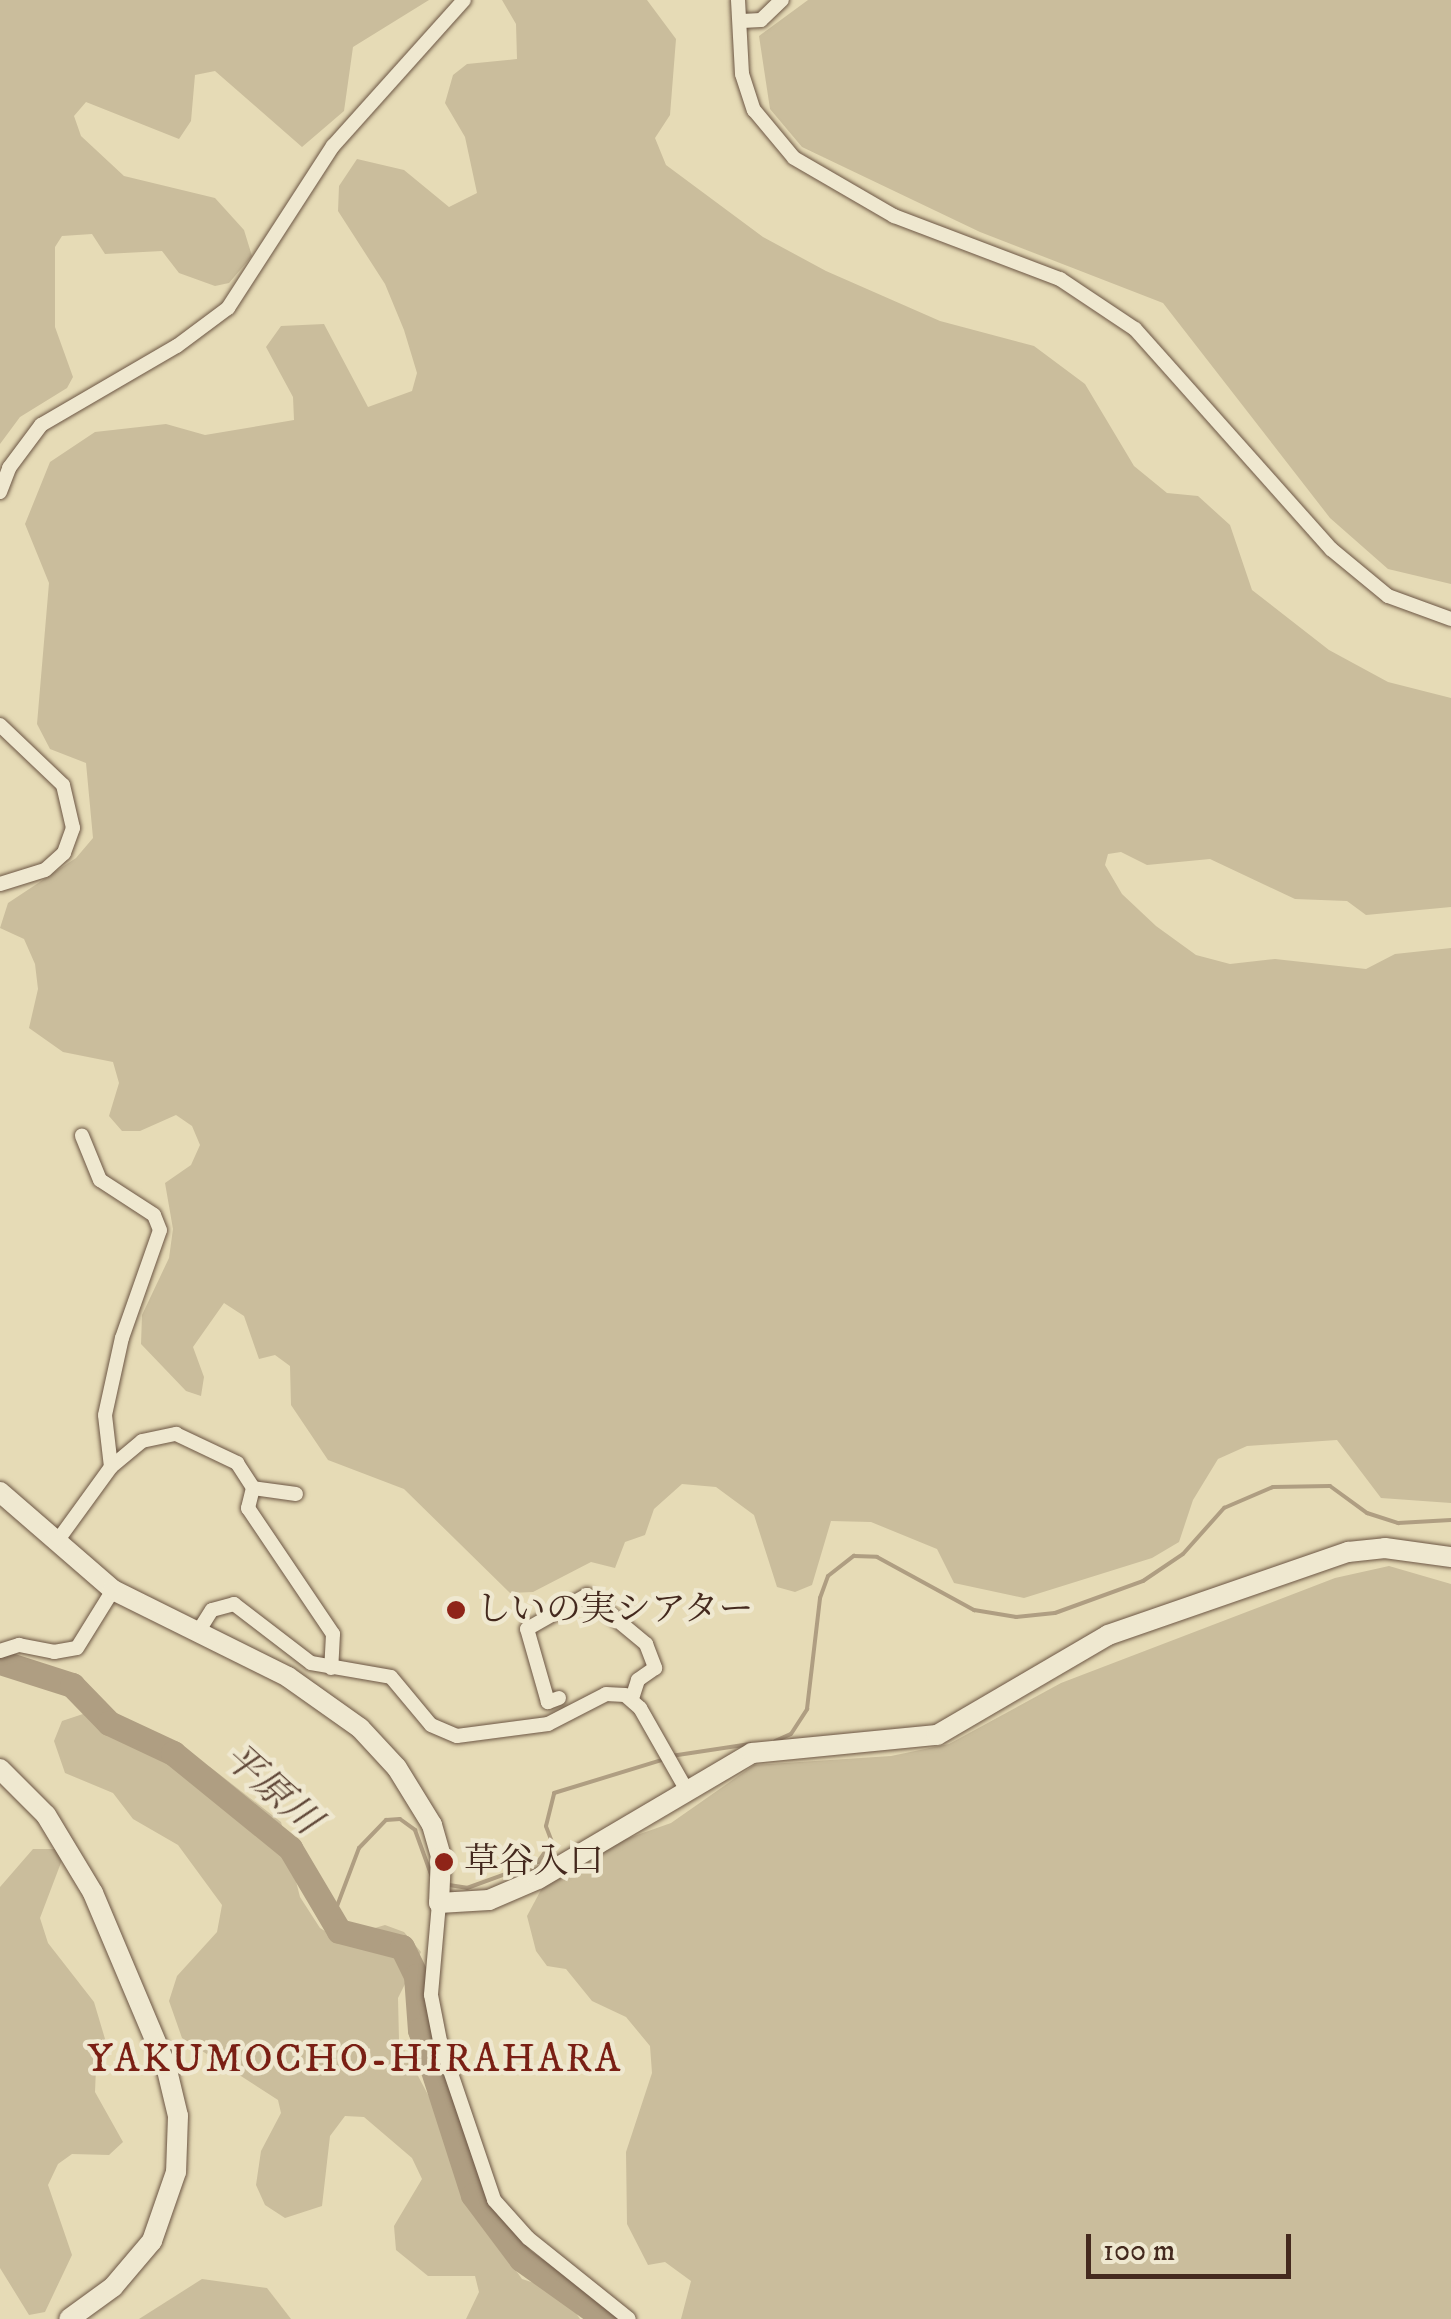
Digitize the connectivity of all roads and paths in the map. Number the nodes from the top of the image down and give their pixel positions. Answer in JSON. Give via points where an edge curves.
{"nodes":[{"id":1,"x":464,"y":0,"type":"edge"},
{"id":2,"x":738,"y":0,"type":"edge"},
{"id":3,"x":782,"y":0,"type":"edge"},
{"id":4,"x":742,"y":21,"type":"junction"},
{"id":5,"x":0,"y":492,"type":"edge"},
{"id":6,"x":1451,"y":620,"type":"edge"},
{"id":7,"x":0,"y":725,"type":"edge"},
{"id":8,"x":0,"y":884,"type":"edge"},
{"id":9,"x":82,"y":1136,"type":"dead end"},
{"id":10,"x":112,"y":1467,"type":"junction"},
{"id":11,"x":253,"y":1488,"type":"junction"},
{"id":12,"x":0,"y":1492,"type":"edge"},
{"id":13,"x":296,"y":1494,"type":"dead end"},
{"id":14,"x":58,"y":1540,"type":"junction"},
{"id":15,"x":1451,"y":1557,"type":"edge"},
{"id":16,"x":113,"y":1590,"type":"junction"},
{"id":17,"x":198,"y":1632,"type":"junction"},
{"id":18,"x":0,"y":1651,"type":"edge"},
{"id":19,"x":331,"y":1668,"type":"junction"},
{"id":20,"x":559,"y":1698,"type":"dead end"},
{"id":21,"x":632,"y":1699,"type":"junction"},
{"id":22,"x":0,"y":1769,"type":"edge"},
{"id":23,"x":686,"y":1789,"type":"junction"},
{"id":24,"x":440,"y":1890,"type":"junction"},
{"id":25,"x":69,"y":2319,"type":"edge"},
{"id":26,"x":629,"y":2319,"type":"edge"}],
"edges":[{"from":1,"to":5,"type":"street","via":[[333,146],[228,308],[41,425],[8,468]]},
{"from":2,"to":4,"type":"street"},
{"from":3,"to":4,"type":"street","via":[[761,20]]},
{"from":4,"to":6,"type":"street","via":[[742,74],[754,110],[794,158],[894,216],[1060,278],[1134,329],[1331,549],[1388,596]]},
{"from":7,"to":8,"type":"street","via":[[63,785],[73,828],[64,853],[45,870]]},
{"from":9,"to":10,"type":"street","via":[[89,1164],[109,1190],[160,1221],[105,1415]]},
{"from":10,"to":11,"type":"street","via":[[142,1441],[176,1434],[237,1463]]},
{"from":10,"to":14,"type":"street"},
{"from":11,"to":13,"type":"street"},
{"from":11,"to":19,"type":"street","via":[[247,1500],[251,1515],[332,1634]]},
{"from":12,"to":14,"type":"main road"},
{"from":14,"to":16,"type":"main road"},
{"from":15,"to":23,"type":"main road","via":[[1385,1548],[1348,1552],[1088,1644],[938,1735],[769,1749]]},
{"from":16,"to":17,"type":"main road"},
{"from":16,"to":18,"type":"street","via":[[77,1648],[54,1652],[19,1645]]},
{"from":17,"to":19,"type":"street","via":[[212,1610],[234,1604],[300,1658]]},
{"from":17,"to":24,"type":"main road","via":[[303,1686],[380,1747],[432,1825]]},
{"from":19,"to":21,"type":"street","via":[[390,1677],[430,1725],[457,1736],[548,1724],[606,1694]]},
{"from":20,"to":21,"type":"street","via":[[548,1702],[527,1630],[587,1595],[646,1644],[655,1668],[638,1680]]},
{"from":21,"to":23,"type":"street"},
{"from":22,"to":25,"type":"main road","via":[[46,1814],[93,1894],[166,2066],[178,2116],[176,2172],[152,2241],[113,2287]]},
{"from":23,"to":24,"type":"main road","via":[[516,1890],[467,1904]]},
{"from":24,"to":26,"type":"street","via":[[432,1995],[440,2041],[494,2200],[528,2238]]}]}
